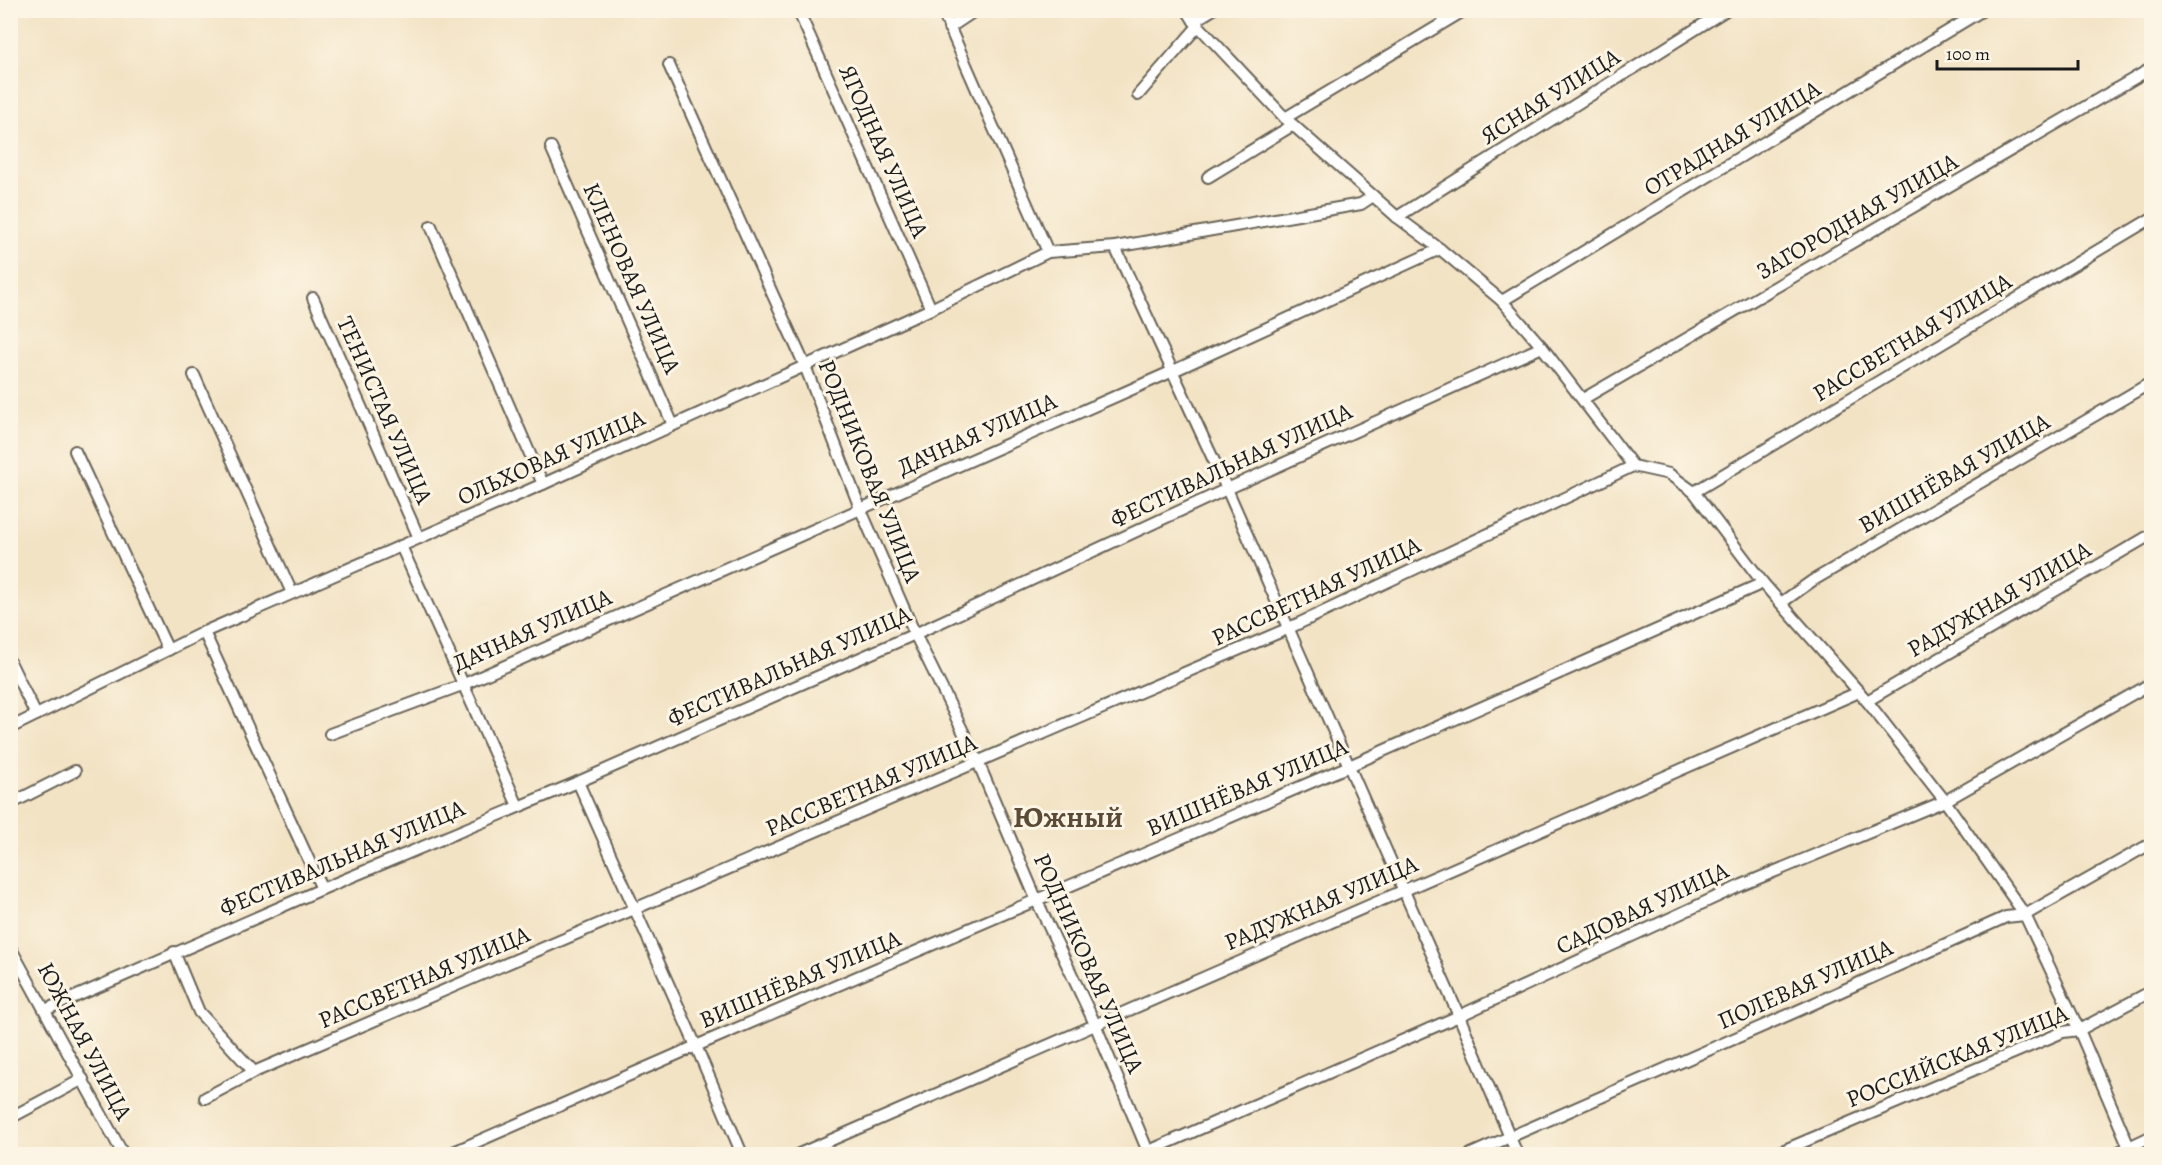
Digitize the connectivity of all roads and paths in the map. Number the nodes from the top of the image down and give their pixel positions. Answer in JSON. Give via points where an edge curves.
{"nodes":[{"id":1,"x":798,"y":10,"type":"edge"},
{"id":2,"x":942,"y":10,"type":"edge"},
{"id":3,"x":976,"y":10,"type":"edge"},
{"id":4,"x":1187,"y":10,"type":"edge"},
{"id":5,"x":1212,"y":10,"type":"edge"},
{"id":6,"x":1465,"y":10,"type":"edge"},
{"id":7,"x":1726,"y":10,"type":"edge"},
{"id":8,"x":1983,"y":10,"type":"edge"},
{"id":9,"x":2148,"y":10,"type":"edge"},
{"id":10,"x":2151,"y":14,"type":"edge"},
{"id":11,"x":1196,"y":24,"type":"junction"},
{"id":12,"x":949,"y":27,"type":"junction"},
{"id":13,"x":669,"y":65,"type":"dead end"},
{"id":14,"x":2151,"y":68,"type":"edge"},
{"id":15,"x":1138,"y":95,"type":"dead end"},
{"id":16,"x":1289,"y":122,"type":"junction"},
{"id":17,"x":551,"y":147,"type":"dead end"},
{"id":18,"x":1208,"y":177,"type":"dead end"},
{"id":19,"x":1373,"y":196,"type":"junction"},
{"id":20,"x":1397,"y":217,"type":"junction"},
{"id":21,"x":2151,"y":218,"type":"edge"},
{"id":22,"x":431,"y":226,"type":"dead end"},
{"id":23,"x":1115,"y":247,"type":"junction"},
{"id":24,"x":1440,"y":249,"type":"junction"},
{"id":25,"x":1048,"y":252,"type":"junction"},
{"id":26,"x":313,"y":298,"type":"dead end"},
{"id":27,"x":1502,"y":301,"type":"junction"},
{"id":28,"x":931,"y":309,"type":"junction"},
{"id":29,"x":1542,"y":347,"type":"junction"},
{"id":30,"x":805,"y":366,"type":"junction"},
{"id":31,"x":1173,"y":371,"type":"junction"},
{"id":32,"x":194,"y":375,"type":"dead end"},
{"id":33,"x":2151,"y":382,"type":"edge"},
{"id":34,"x":1583,"y":399,"type":"junction"},
{"id":35,"x":673,"y":425,"type":"junction"},
{"id":36,"x":75,"y":451,"type":"dead end"},
{"id":37,"x":1633,"y":466,"type":"junction"},
{"id":38,"x":543,"y":484,"type":"junction"},
{"id":39,"x":1227,"y":489,"type":"junction"},
{"id":40,"x":1694,"y":492,"type":"junction"},
{"id":41,"x":860,"y":508,"type":"junction"},
{"id":42,"x":2151,"y":534,"type":"edge"},
{"id":43,"x":419,"y":538,"type":"junction"},
{"id":44,"x":401,"y":546,"type":"junction"},
{"id":45,"x":1763,"y":583,"type":"junction"},
{"id":46,"x":292,"y":593,"type":"junction"},
{"id":47,"x":1780,"y":603,"type":"junction"},
{"id":48,"x":1287,"y":629,"type":"junction"},
{"id":49,"x":204,"y":632,"type":"junction"},
{"id":50,"x":915,"y":634,"type":"junction"},
{"id":51,"x":168,"y":650,"type":"junction"},
{"id":52,"x":10,"y":662,"type":"edge"},
{"id":53,"x":2151,"y":683,"type":"edge"},
{"id":54,"x":462,"y":685,"type":"junction"},
{"id":55,"x":1859,"y":692,"type":"junction"},
{"id":56,"x":1867,"y":701,"type":"junction"},
{"id":57,"x":36,"y":715,"type":"junction"},
{"id":58,"x":10,"y":728,"type":"edge"},
{"id":59,"x":330,"y":734,"type":"dead end"},
{"id":60,"x":978,"y":762,"type":"junction"},
{"id":61,"x":1349,"y":766,"type":"junction"},
{"id":62,"x":75,"y":771,"type":"dead end"},
{"id":63,"x":578,"y":782,"type":"junction"},
{"id":64,"x":1946,"y":801,"type":"junction"},
{"id":65,"x":10,"y":804,"type":"edge"},
{"id":66,"x":518,"y":806,"type":"junction"},
{"id":67,"x":2151,"y":843,"type":"edge"},
{"id":68,"x":322,"y":889,"type":"junction"},
{"id":69,"x":1403,"y":891,"type":"junction"},
{"id":70,"x":1037,"y":901,"type":"junction"},
{"id":71,"x":636,"y":909,"type":"junction"},
{"id":72,"x":2025,"y":915,"type":"junction"},
{"id":73,"x":10,"y":947,"type":"edge"},
{"id":74,"x":174,"y":952,"type":"junction"},
{"id":75,"x":2151,"y":991,"type":"edge"},
{"id":76,"x":45,"y":1010,"type":"junction"},
{"id":77,"x":1459,"y":1016,"type":"junction"},
{"id":78,"x":1095,"y":1024,"type":"junction"},
{"id":79,"x":2079,"y":1030,"type":"junction"},
{"id":80,"x":696,"y":1046,"type":"junction"},
{"id":81,"x":254,"y":1072,"type":"junction"},
{"id":82,"x":83,"y":1079,"type":"junction"},
{"id":83,"x":205,"y":1098,"type":"dead end"},
{"id":84,"x":10,"y":1118,"type":"edge"},
{"id":85,"x":2151,"y":1136,"type":"edge"},
{"id":86,"x":1510,"y":1137,"type":"junction"},
{"id":87,"x":2130,"y":1151,"type":"edge"},
{"id":88,"x":1146,"y":1154,"type":"edge"},
{"id":89,"x":123,"y":1155,"type":"edge"},
{"id":90,"x":449,"y":1155,"type":"edge"},
{"id":91,"x":742,"y":1155,"type":"edge"},
{"id":92,"x":799,"y":1155,"type":"edge"},
{"id":93,"x":1471,"y":1155,"type":"edge"},
{"id":94,"x":1517,"y":1155,"type":"edge"},
{"id":95,"x":1775,"y":1155,"type":"edge"},
{"id":96,"x":2114,"y":1155,"type":"edge"}],
"edges":[{"from":1,"to":28,"type":"street","name":"ЯГОДНАЯ УЛИЦА"},
{"from":2,"to":12,"type":"street"},
{"from":3,"to":12,"type":"street"},
{"from":4,"to":11,"type":"street"},
{"from":5,"to":11,"type":"street"},
{"from":6,"to":16,"type":"street"},
{"from":7,"to":20,"type":"street","name":"ЯСНАЯ УЛИЦА"},
{"from":8,"to":27,"type":"street","name":"ОТРАДНАЯ УЛИЦА"},
{"from":9,"to":10,"type":"main road"},
{"from":11,"to":15,"type":"street"},
{"from":11,"to":16,"type":"street"},
{"from":12,"to":25,"type":"street"},
{"from":13,"to":30,"type":"street","name":"РОДНИКОВАЯ УЛИЦА"},
{"from":14,"to":34,"type":"street","name":"ЗАГОРОДНАЯ УЛИЦА"},
{"from":16,"to":18,"type":"street"},
{"from":16,"to":19,"type":"street"},
{"from":17,"to":35,"type":"street","name":"КЛЕНОВАЯ УЛИЦА"},
{"from":19,"to":20,"type":"street"},
{"from":19,"to":23,"type":"street","name":"ОЛЬХОВАЯ УЛИЦА","via":[[1361,204]]},
{"from":20,"to":24,"type":"street"},
{"from":21,"to":40,"type":"street","name":"РАССВЕТНАЯ УЛИЦА"},
{"from":22,"to":38,"type":"street"},
{"from":23,"to":25,"type":"street","name":"ОЛЬХОВАЯ УЛИЦА"},
{"from":23,"to":31,"type":"street"},
{"from":24,"to":27,"type":"street"},
{"from":24,"to":31,"type":"street","name":"ДАЧНАЯ УЛИЦА"},
{"from":25,"to":28,"type":"street","name":"ОЛЬХОВАЯ УЛИЦА"},
{"from":26,"to":43,"type":"street","name":"ТЕНИСТАЯ УЛИЦА"},
{"from":27,"to":29,"type":"street"},
{"from":28,"to":30,"type":"street","name":"ОЛЬХОВАЯ УЛИЦА"},
{"from":29,"to":34,"type":"street"},
{"from":29,"to":39,"type":"street","name":"ФЕСТИВАЛЬНАЯ УЛИЦА"},
{"from":30,"to":35,"type":"street","name":"ОЛЬХОВАЯ УЛИЦА"},
{"from":30,"to":41,"type":"street","name":"РОДНИКОВАЯ УЛИЦА"},
{"from":31,"to":39,"type":"street"},
{"from":31,"to":41,"type":"street","name":"ДАЧНАЯ УЛИЦА"},
{"from":32,"to":46,"type":"street"},
{"from":33,"to":47,"type":"street","name":"ВИШНЁВАЯ УЛИЦА"},
{"from":34,"to":37,"type":"street"},
{"from":35,"to":38,"type":"street","name":"ОЛЬХОВАЯ УЛИЦА"},
{"from":36,"to":51,"type":"street"},
{"from":37,"to":40,"type":"street","via":[[1669,474]]},
{"from":37,"to":48,"type":"street","name":"РАССВЕТНАЯ УЛИЦА"},
{"from":38,"to":43,"type":"street","name":"ОЛЬХОВАЯ УЛИЦА"},
{"from":39,"to":48,"type":"street"},
{"from":39,"to":50,"type":"street","name":"ФЕСТИВАЛЬНАЯ УЛИЦА"},
{"from":40,"to":45,"type":"street"},
{"from":41,"to":50,"type":"street","name":"РОДНИКОВАЯ УЛИЦА"},
{"from":41,"to":54,"type":"street","name":"ДАЧНАЯ УЛИЦА"},
{"from":42,"to":56,"type":"street","name":"РАДУЖНАЯ УЛИЦА"},
{"from":43,"to":44,"type":"street","name":"ОЛЬХОВАЯ УЛИЦА"},
{"from":44,"to":46,"type":"street","name":"ОЛЬХОВАЯ УЛИЦА"},
{"from":44,"to":54,"type":"street"},
{"from":45,"to":47,"type":"street"},
{"from":45,"to":61,"type":"street","name":"ВИШНЁВАЯ УЛИЦА"},
{"from":46,"to":49,"type":"street","name":"ОЛЬХОВАЯ УЛИЦА"},
{"from":47,"to":55,"type":"street"},
{"from":48,"to":60,"type":"street","name":"РАССВЕТНАЯ УЛИЦА"},
{"from":48,"to":61,"type":"street"},
{"from":49,"to":51,"type":"street","name":"ОЛЬХОВАЯ УЛИЦА"},
{"from":49,"to":68,"type":"street"},
{"from":50,"to":60,"type":"street","name":"РОДНИКОВАЯ УЛИЦА"},
{"from":50,"to":63,"type":"street","name":"ФЕСТИВАЛЬНАЯ УЛИЦА"},
{"from":51,"to":57,"type":"street","name":"ОЛЬХОВАЯ УЛИЦА"},
{"from":52,"to":57,"type":"street"},
{"from":53,"to":64,"type":"street","name":"САДОВАЯ УЛИЦА"},
{"from":54,"to":59,"type":"street","name":"ДАЧНАЯ УЛИЦА"},
{"from":54,"to":66,"type":"street"},
{"from":55,"to":56,"type":"street"},
{"from":55,"to":69,"type":"street","name":"РАДУЖНАЯ УЛИЦА"},
{"from":56,"to":64,"type":"street"},
{"from":57,"to":58,"type":"street","name":"ОЛЬХОВАЯ УЛИЦА"},
{"from":60,"to":70,"type":"street","name":"РОДНИКОВАЯ УЛИЦА"},
{"from":60,"to":71,"type":"street","name":"РАССВЕТНАЯ УЛИЦА"},
{"from":61,"to":69,"type":"street"},
{"from":61,"to":70,"type":"street","name":"ВИШНЁВАЯ УЛИЦА"},
{"from":62,"to":65,"type":"street"},
{"from":63,"to":66,"type":"street","name":"ФЕСТИВАЛЬНАЯ УЛИЦА"},
{"from":63,"to":71,"type":"street"},
{"from":64,"to":72,"type":"street"},
{"from":64,"to":77,"type":"street","name":"САДОВАЯ УЛИЦА","via":[[1742,885]]},
{"from":66,"to":68,"type":"street","name":"ФЕСТИВАЛЬНАЯ УЛИЦА"},
{"from":67,"to":72,"type":"street","name":"ПОЛЕВАЯ УЛИЦА"},
{"from":68,"to":74,"type":"street","name":"ФЕСТИВАЛЬНАЯ УЛИЦА"},
{"from":69,"to":77,"type":"street"},
{"from":69,"to":78,"type":"street","name":"РАДУЖНАЯ УЛИЦА"},
{"from":70,"to":78,"type":"street","name":"РОДНИКОВАЯ УЛИЦА"},
{"from":70,"to":80,"type":"street","name":"ВИШНЁВАЯ УЛИЦА"},
{"from":71,"to":80,"type":"street"},
{"from":71,"to":81,"type":"street","name":"РАССВЕТНАЯ УЛИЦА"},
{"from":72,"to":79,"type":"street"},
{"from":72,"to":86,"type":"street","name":"ПОЛЕВАЯ УЛИЦА","via":[[2006,917]]},
{"from":73,"to":76,"type":"street","name":"ЮЖНАЯ УЛИЦА"},
{"from":74,"to":76,"type":"street","name":"ФЕСТИВАЛЬНАЯ УЛИЦА"},
{"from":74,"to":81,"type":"street","via":[[199,1012]]},
{"from":75,"to":79,"type":"street","name":"РОССИЙСКАЯ УЛИЦА"},
{"from":76,"to":82,"type":"street","name":"ЮЖНАЯ УЛИЦА"},
{"from":77,"to":86,"type":"street"},
{"from":77,"to":88,"type":"street","name":"САДОВАЯ УЛИЦА"},
{"from":78,"to":88,"type":"street","name":"РОДНИКОВАЯ УЛИЦА"},
{"from":78,"to":92,"type":"street","name":"РАДУЖНАЯ УЛИЦА"},
{"from":79,"to":87,"type":"street"},
{"from":79,"to":95,"type":"street","name":"РОССИЙСКАЯ УЛИЦА","via":[[2063,1032]]},
{"from":80,"to":90,"type":"street","name":"ВИШНЁВАЯ УЛИЦА"},
{"from":80,"to":91,"type":"street"},
{"from":81,"to":83,"type":"street","name":"РАССВЕТНАЯ УЛИЦА"},
{"from":82,"to":84,"type":"street"},
{"from":82,"to":89,"type":"street","name":"ЮЖНАЯ УЛИЦА"},
{"from":85,"to":87,"type":"street"},
{"from":86,"to":93,"type":"street","name":"ПОЛЕВАЯ УЛИЦА"},
{"from":86,"to":94,"type":"street"},
{"from":87,"to":96,"type":"street"}]}
